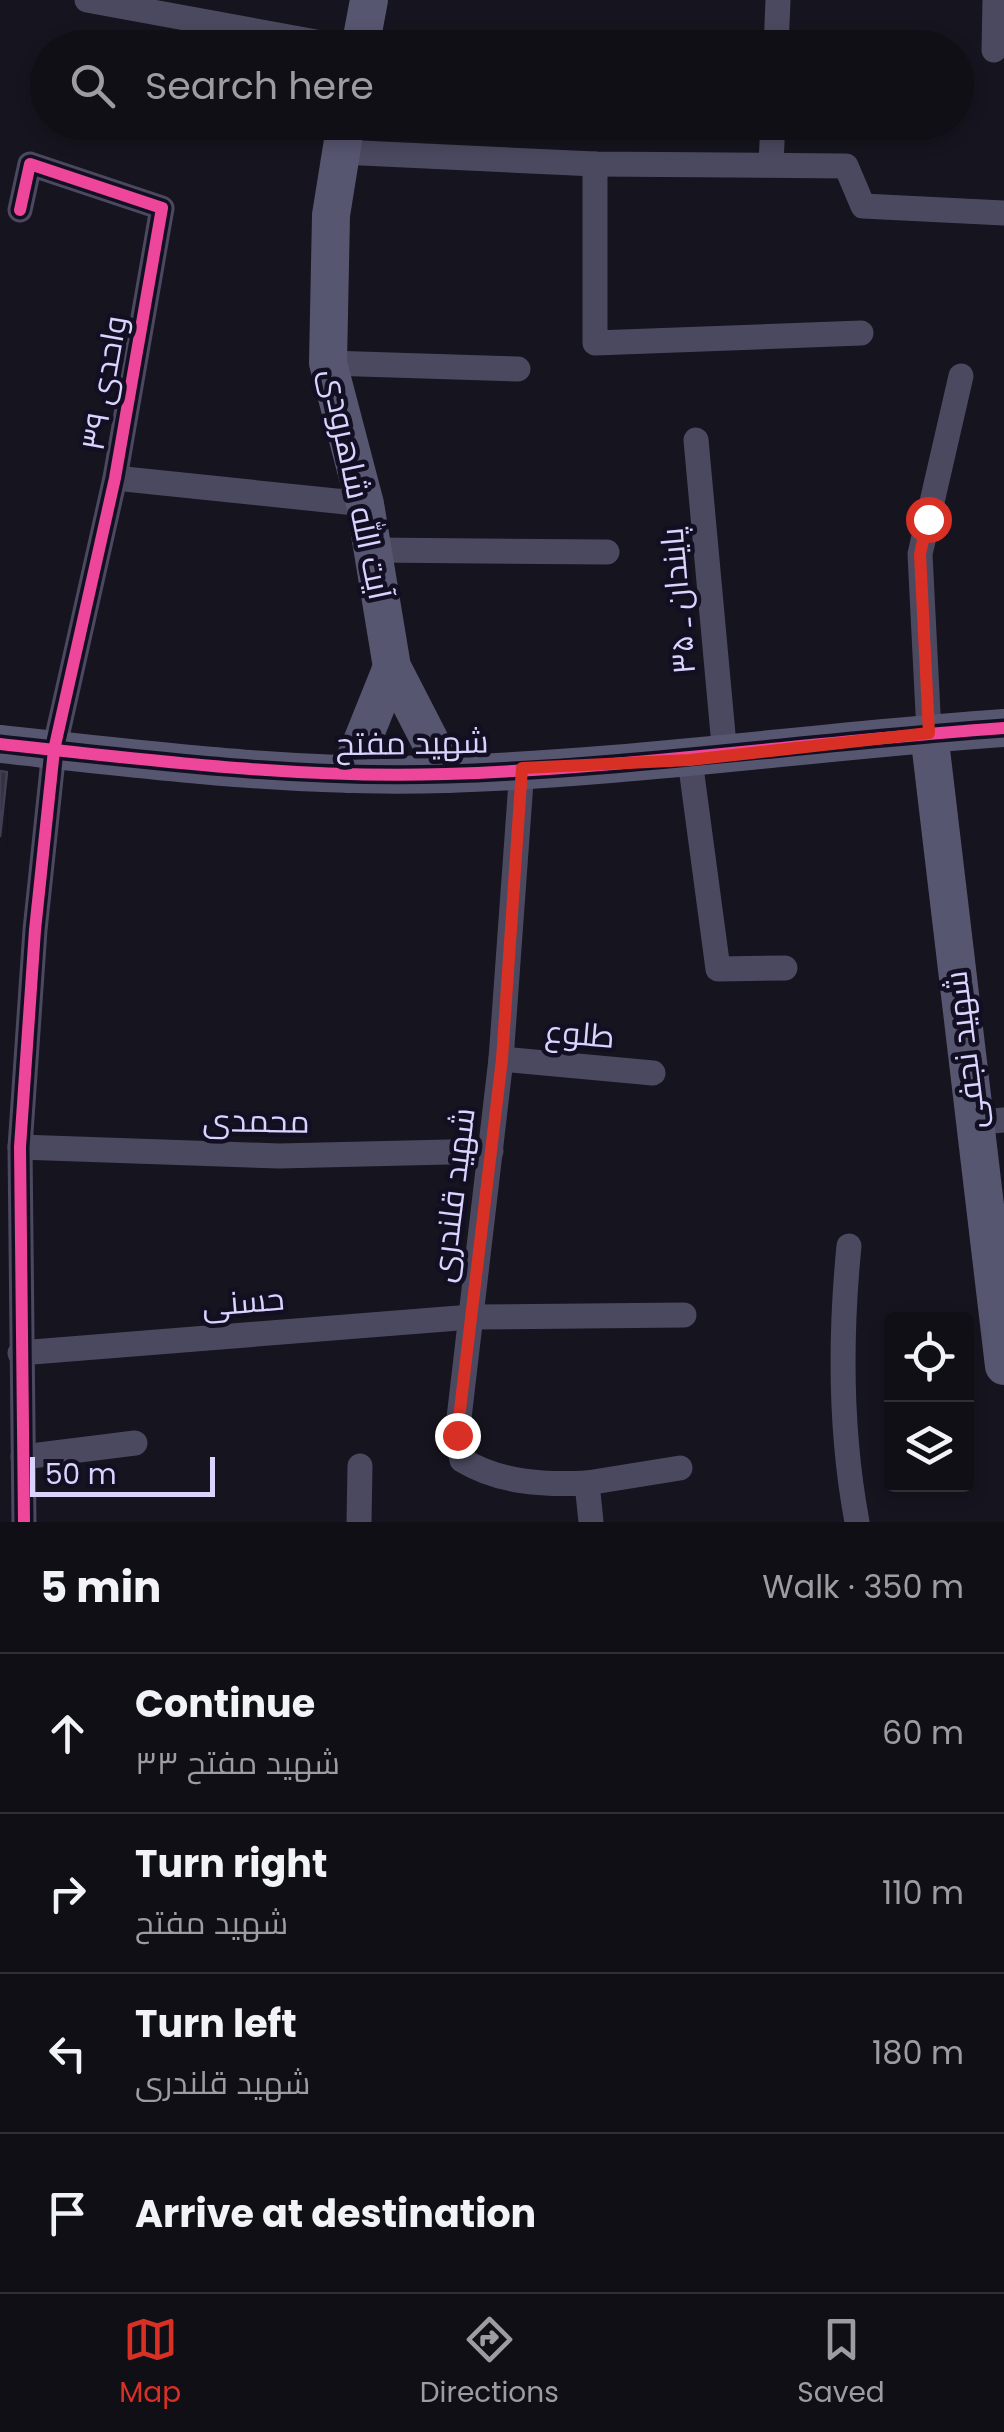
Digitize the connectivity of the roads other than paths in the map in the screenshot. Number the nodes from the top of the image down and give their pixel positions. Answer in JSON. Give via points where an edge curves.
{"nodes":[{"id":1,"x":87,"y":0,"type":"edge"},
{"id":2,"x":369,"y":0,"type":"edge"},
{"id":3,"x":778,"y":0,"type":"edge"},
{"id":4,"x":995,"y":0,"type":"edge"},
{"id":5,"x":251,"y":30,"type":"edge"},
{"id":6,"x":363,"y":30,"type":"edge"},
{"id":7,"x":777,"y":30,"type":"edge"},
{"id":8,"x":994,"y":50,"type":"dead end"},
{"id":9,"x":344,"y":140,"type":"edge"},
{"id":10,"x":372,"y":140,"type":"edge"},
{"id":11,"x":773,"y":140,"type":"edge"},
{"id":12,"x":772,"y":162,"type":"junction"},
{"id":13,"x":594,"y":164,"type":"junction"},
{"id":14,"x":20,"y":210,"type":"dead end"},
{"id":15,"x":1004,"y":213,"type":"edge"},
{"id":16,"x":861,"y":333,"type":"dead end"},
{"id":17,"x":328,"y":363,"type":"junction"},
{"id":18,"x":518,"y":370,"type":"dead end"},
{"id":19,"x":961,"y":376,"type":"dead end"},
{"id":20,"x":696,"y":440,"type":"dead end"},
{"id":21,"x":115,"y":478,"type":"junction"},
{"id":22,"x":365,"y":504,"type":"junction"},
{"id":23,"x":372,"y":550,"type":"junction"},
{"id":24,"x":607,"y":552,"type":"dead end"},
{"id":25,"x":392,"y":667,"type":"junction"},
{"id":26,"x":1004,"y":728,"type":"edge"},
{"id":27,"x":929,"y":733,"type":"junction"},
{"id":28,"x":0,"y":744,"type":"edge"},
{"id":29,"x":54,"y":750,"type":"junction"},
{"id":30,"x":707,"y":758,"type":"junction"},
{"id":31,"x":522,"y":768,"type":"junction"},
{"id":32,"x":350,"y":774,"type":"junction"},
{"id":33,"x":447,"y":774,"type":"junction"},
{"id":34,"x":786,"y":968,"type":"dead end"},
{"id":35,"x":0,"y":1021,"type":"edge"},
{"id":36,"x":27,"y":1022,"type":"junction"},
{"id":37,"x":502,"y":1059,"type":"junction"},
{"id":38,"x":653,"y":1073,"type":"dead end"},
{"id":39,"x":989,"y":1121,"type":"edge"},
{"id":40,"x":20,"y":1146,"type":"junction"},
{"id":41,"x":491,"y":1151,"type":"junction"},
{"id":42,"x":848,"y":1246,"type":"dead end"},
{"id":43,"x":684,"y":1315,"type":"dead end"},
{"id":44,"x":471,"y":1317,"type":"junction"},
{"id":45,"x":20,"y":1352,"type":"junction"},
{"id":46,"x":1004,"y":1366,"type":"edge"},
{"id":47,"x":10,"y":1414,"type":"edge"},
{"id":48,"x":135,"y":1444,"type":"dead end"},
{"id":49,"x":22,"y":1457,"type":"junction"},
{"id":50,"x":360,"y":1466,"type":"dead end"},
{"id":51,"x":680,"y":1468,"type":"dead end"},
{"id":52,"x":586,"y":1483,"type":"junction"},
{"id":53,"x":24,"y":1522,"type":"edge"},
{"id":54,"x":359,"y":1522,"type":"edge"},
{"id":55,"x":592,"y":1522,"type":"edge"},
{"id":56,"x":856,"y":1522,"type":"edge"}],
"edges":[{"from":1,"to":5,"type":"street"},
{"from":2,"to":6,"type":"street"},
{"from":3,"to":7,"type":"street"},
{"from":4,"to":8,"type":"street"},
{"from":9,"to":17,"type":"street","name":"آیت الله شاهرودی","via":[[331,215]]},
{"from":10,"to":13,"type":"street"},
{"from":11,"to":12,"type":"street"},
{"from":12,"to":13,"type":"street"},
{"from":12,"to":15,"type":"street","via":[[846,166],[862,206]]},
{"from":13,"to":16,"type":"street","via":[[594,342]]},
{"from":14,"to":21,"type":"street","name":"واحدی ۳۹","via":[[30,164],[162,208]]},
{"from":17,"to":18,"type":"street"},
{"from":17,"to":22,"type":"street","name":"آیت الله شاهرودی"},
{"from":19,"to":27,"type":"street","via":[[920,554]]},
{"from":20,"to":30,"type":"street","name":"پایندان ـ ۳۵"},
{"from":21,"to":22,"type":"street"},
{"from":21,"to":29,"type":"street","name":"واحدی ۳۹"},
{"from":22,"to":23,"type":"street","name":"آیت الله شاهرودی"},
{"from":23,"to":24,"type":"street"},
{"from":23,"to":25,"type":"street","name":"آیت الله شاهرودی"},
{"from":25,"to":32,"type":"street"},
{"from":25,"to":33,"type":"street"},
{"from":26,"to":27,"type":"street","name":"شهید مفتح"},
{"from":27,"to":30,"type":"street","name":"شهید مفتح"},
{"from":27,"to":39,"type":"street","name":"شهید نجفی"},
{"from":28,"to":29,"type":"street","name":"شهید مفتح"},
{"from":29,"to":32,"type":"street","name":"شهید مفتح"},
{"from":29,"to":36,"type":"street","name":"واحدی ۳۹"},
{"from":30,"to":31,"type":"street","name":"شهید مفتح"},
{"from":30,"to":34,"type":"street","name":"پایندان ـ ۳۵","via":[[718,969]]},
{"from":31,"to":33,"type":"street","name":"شهید مفتح"},
{"from":31,"to":37,"type":"street","name":"شهید قلندری"},
{"from":32,"to":33,"type":"street","name":"شهید مفتح"},
{"from":35,"to":36,"type":"street"},
{"from":36,"to":40,"type":"street","name":"واحدی ۳۹"},
{"from":37,"to":38,"type":"street","name":"طلوع"},
{"from":37,"to":41,"type":"street","name":"شهید قلندری"},
{"from":39,"to":46,"type":"street","name":"شهید نجفی"},
{"from":40,"to":41,"type":"street","name":"محمدی","via":[[279,1156]]},
{"from":40,"to":45,"type":"street","name":"واحدی ۳۹"},
{"from":41,"to":44,"type":"street","name":"شهید قلندری"},
{"from":42,"to":56,"type":"street","via":[[840,1326]]},
{"from":43,"to":44,"type":"street","name":"حسنی"},
{"from":44,"to":45,"type":"street","name":"حسنی"},
{"from":44,"to":52,"type":"street","name":"شهید قلندری","via":[[457,1435],[462,1460],[515,1480]]},
{"from":45,"to":47,"type":"street","name":"واحدی ۳۹"},
{"from":47,"to":49,"type":"street","name":"واحدی ۳۹"},
{"from":48,"to":49,"type":"street"},
{"from":49,"to":53,"type":"street","name":"واحدی ۳۹"},
{"from":50,"to":54,"type":"street"},
{"from":51,"to":52,"type":"street"},
{"from":52,"to":55,"type":"street"}]}
